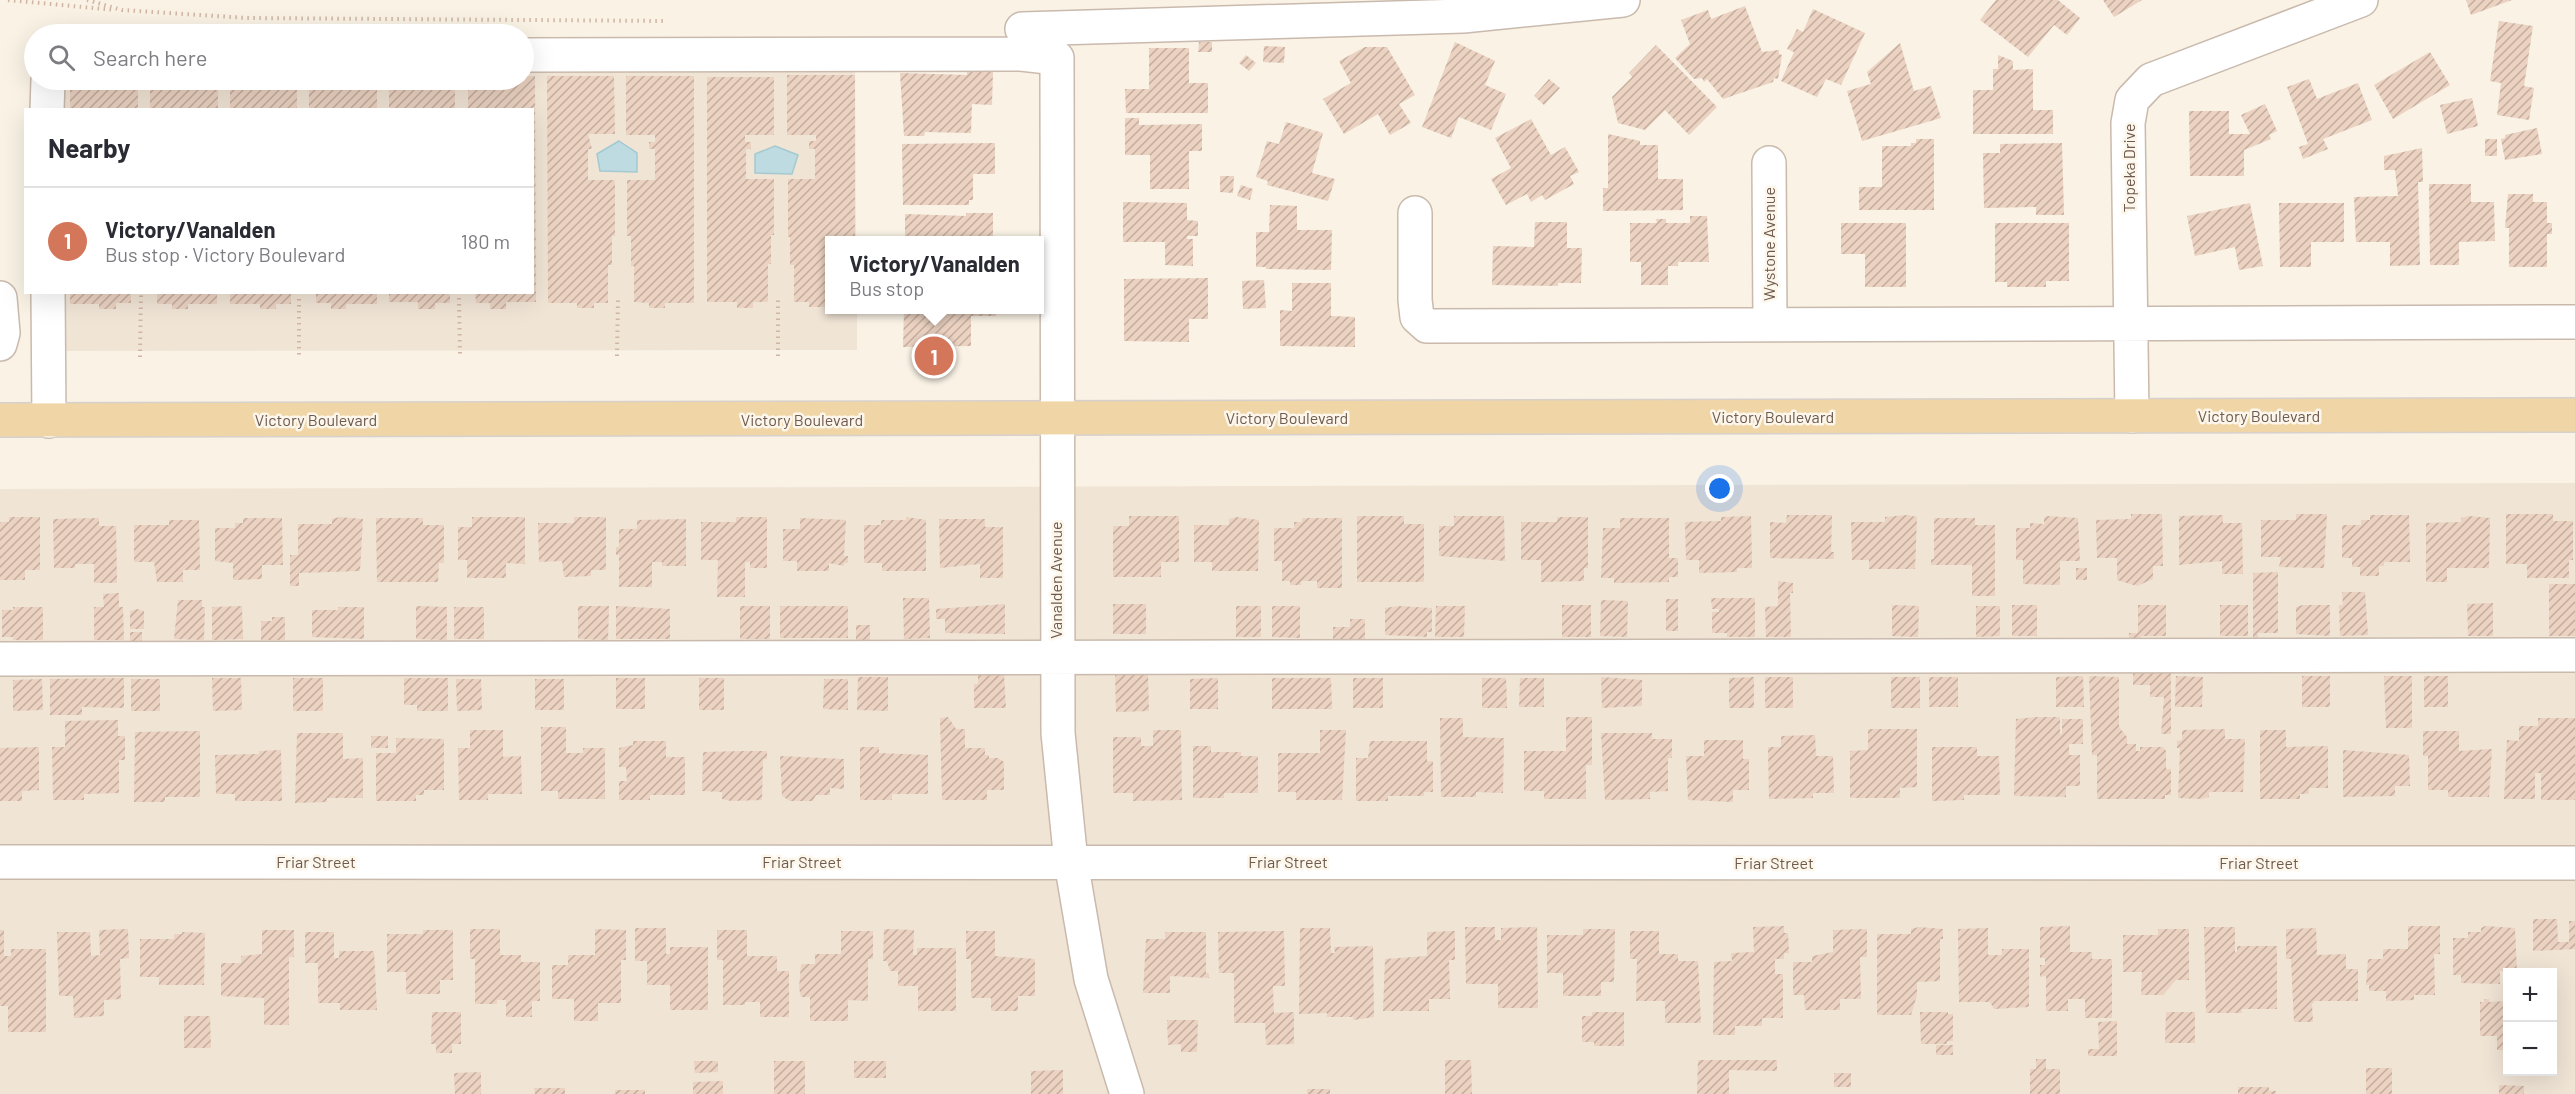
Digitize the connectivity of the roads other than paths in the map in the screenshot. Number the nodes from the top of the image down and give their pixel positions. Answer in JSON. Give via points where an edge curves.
{"nodes":[{"id":1,"x":1623,"y":0,"type":"edge"},
{"id":2,"x":2361,"y":0,"type":"edge"},
{"id":3,"x":1022,"y":28,"type":"dead end"},
{"id":4,"x":534,"y":55,"type":"edge"},
{"id":5,"x":48,"y":90,"type":"edge"},
{"id":6,"x":47,"y":108,"type":"edge"},
{"id":7,"x":1769,"y":164,"type":"dead end"},
{"id":8,"x":1415,"y":213,"type":"dead end"},
{"id":9,"x":48,"y":294,"type":"edge"},
{"id":10,"x":0,"y":298,"type":"edge"},
{"id":11,"x":2575,"y":322,"type":"edge"},
{"id":12,"x":1770,"y":325,"type":"junction"},
{"id":13,"x":2130,"y":325,"type":"junction"},
{"id":14,"x":0,"y":344,"type":"edge"},
{"id":15,"x":2575,"y":415,"type":"edge"},
{"id":16,"x":2132,"y":416,"type":"junction"},
{"id":17,"x":1056,"y":418,"type":"junction"},
{"id":18,"x":0,"y":420,"type":"edge"},
{"id":19,"x":49,"y":421,"type":"junction"},
{"id":20,"x":2575,"y":655,"type":"edge"},
{"id":21,"x":1057,"y":658,"type":"junction"},
{"id":22,"x":0,"y":659,"type":"edge"},
{"id":23,"x":0,"y":862,"type":"edge"},
{"id":24,"x":1071,"y":862,"type":"junction"},
{"id":25,"x":2575,"y":863,"type":"edge"},
{"id":26,"x":1127,"y":1094,"type":"edge"}],
"edges":[{"from":1,"to":3,"type":"street","via":[[1463,16]]},
{"from":2,"to":13,"type":"street","name":"Topeka Drive","via":[[2151,80],[2132,100],[2128,123]]},
{"from":4,"to":17,"type":"street","name":"Vanalden Avenue","via":[[1021,54],[1057,58]]},
{"from":5,"to":6,"type":"street"},
{"from":7,"to":12,"type":"street","name":"Wystone Avenue"},
{"from":8,"to":12,"type":"street","via":[[1417,317],[1427,326]]},
{"from":9,"to":19,"type":"street"},
{"from":10,"to":14,"type":"street"},
{"from":11,"to":13,"type":"street"},
{"from":12,"to":13,"type":"street"},
{"from":13,"to":16,"type":"street","name":"Topeka Drive"},
{"from":15,"to":16,"type":"main road","name":"Victory Boulevard"},
{"from":16,"to":17,"type":"main road","name":"Victory Boulevard"},
{"from":17,"to":19,"type":"main road","name":"Victory Boulevard"},
{"from":17,"to":21,"type":"street","name":"Vanalden Avenue"},
{"from":18,"to":19,"type":"main road","name":"Victory Boulevard"},
{"from":20,"to":21,"type":"street"},
{"from":21,"to":22,"type":"street"},
{"from":21,"to":24,"type":"street","name":"Vanalden Avenue","via":[[1058,734]]},
{"from":23,"to":24,"type":"street","name":"Friar Street"},
{"from":24,"to":25,"type":"street","name":"Friar Street"},
{"from":24,"to":26,"type":"street","name":"Vanalden Avenue","via":[[1091,979]]}]}
